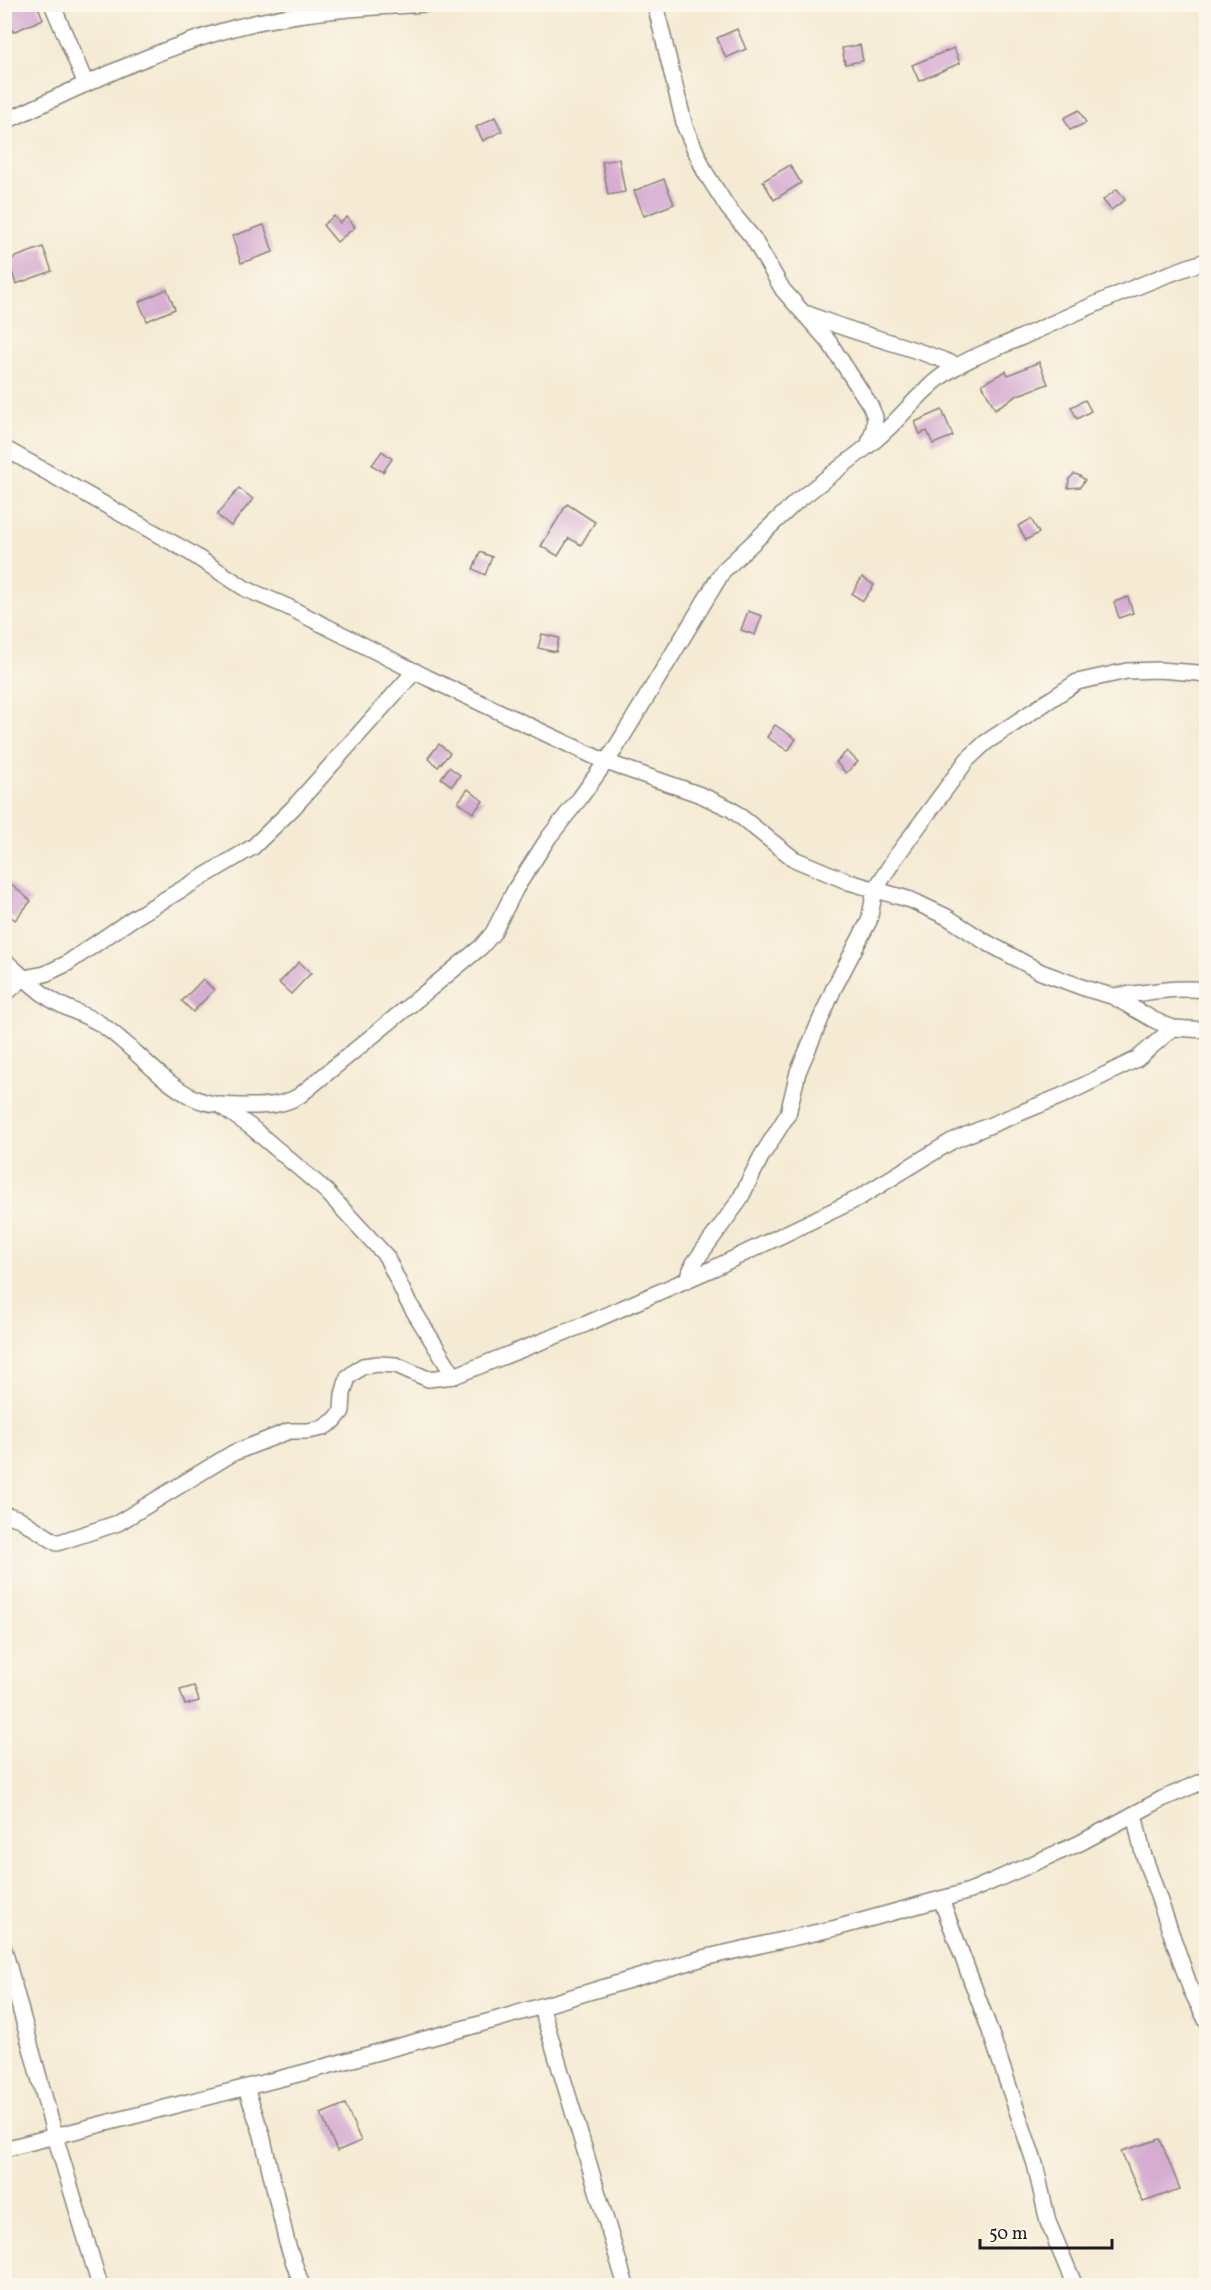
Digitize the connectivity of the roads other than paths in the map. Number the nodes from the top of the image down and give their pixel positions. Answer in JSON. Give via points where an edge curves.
{"nodes":[{"id":1,"x":52,"y":4,"type":"edge"},
{"id":2,"x":426,"y":4,"type":"edge"},
{"id":3,"x":656,"y":4,"type":"edge"},
{"id":4,"x":408,"y":5,"type":"edge"},
{"id":5,"x":86,"y":84,"type":"junction"},
{"id":6,"x":4,"y":122,"type":"edge"},
{"id":7,"x":1206,"y":261,"type":"edge"},
{"id":8,"x":804,"y":313,"type":"junction"},
{"id":9,"x":958,"y":366,"type":"junction"},
{"id":10,"x":868,"y":446,"type":"junction"},
{"id":11,"x":4,"y":448,"type":"edge"},
{"id":12,"x":415,"y":671,"type":"junction"},
{"id":13,"x":1206,"y":675,"type":"edge"},
{"id":14,"x":606,"y":762,"type":"junction"},
{"id":15,"x":875,"y":890,"type":"junction"},
{"id":16,"x":4,"y":960,"type":"edge"},
{"id":17,"x":24,"y":978,"type":"junction"},
{"id":18,"x":1206,"y":990,"type":"edge"},
{"id":19,"x":4,"y":995,"type":"edge"},
{"id":20,"x":1112,"y":996,"type":"junction"},
{"id":21,"x":1173,"y":1028,"type":"junction"},
{"id":22,"x":1206,"y":1030,"type":"edge"},
{"id":23,"x":218,"y":1105,"type":"junction"},
{"id":24,"x":686,"y":1281,"type":"junction"},
{"id":25,"x":454,"y":1376,"type":"junction"},
{"id":26,"x":4,"y":1514,"type":"edge"},
{"id":27,"x":1206,"y":1780,"type":"edge"},
{"id":28,"x":1134,"y":1814,"type":"junction"},
{"id":29,"x":941,"y":1899,"type":"junction"},
{"id":30,"x":4,"y":1949,"type":"edge"},
{"id":31,"x":541,"y":2006,"type":"junction"},
{"id":32,"x":1206,"y":2020,"type":"edge"},
{"id":33,"x":246,"y":2088,"type":"junction"},
{"id":34,"x":55,"y":2136,"type":"junction"},
{"id":35,"x":4,"y":2149,"type":"edge"},
{"id":36,"x":100,"y":2286,"type":"edge"},
{"id":37,"x":302,"y":2286,"type":"edge"},
{"id":38,"x":626,"y":2286,"type":"edge"},
{"id":39,"x":1075,"y":2286,"type":"edge"}],
"edges":[{"from":1,"to":5,"type":"street"},
{"from":2,"to":4,"type":"street"},
{"from":3,"to":8,"type":"street","via":[[685,127],[705,172],[753,238],[783,290]]},
{"from":4,"to":5,"type":"street","via":[[319,11],[262,21],[215,33]]},
{"from":5,"to":6,"type":"street"},
{"from":7,"to":9,"type":"street","via":[[1168,273]]},
{"from":8,"to":9,"type":"street"},
{"from":8,"to":10,"type":"street","via":[[829,342],[870,405],[875,417]]},
{"from":9,"to":10,"type":"street","via":[[933,383]]},
{"from":10,"to":14,"type":"street","via":[[796,502],[723,572]]},
{"from":11,"to":12,"type":"street","via":[[180,546],[246,589]]},
{"from":12,"to":14,"type":"street"},
{"from":12,"to":17,"type":"street","via":[[253,847],[132,919],[66,964]]},
{"from":13,"to":15,"type":"street","via":[[1127,671],[1077,682],[985,743],[967,760]]},
{"from":14,"to":15,"type":"street","via":[[731,809],[794,859]]},
{"from":14,"to":23,"type":"street","via":[[549,837],[481,947],[299,1096],[271,1106]]},
{"from":15,"to":20,"type":"street","via":[[911,900],[947,917],[1041,972]]},
{"from":15,"to":24,"type":"street","via":[[869,921],[834,988],[798,1072],[788,1113],[739,1201],[694,1263]]},
{"from":16,"to":17,"type":"street"},
{"from":17,"to":19,"type":"street"},
{"from":17,"to":23,"type":"street","via":[[46,997],[106,1029],[193,1098]]},
{"from":18,"to":20,"type":"street"},
{"from":20,"to":21,"type":"street"},
{"from":21,"to":22,"type":"street"},
{"from":21,"to":24,"type":"street","via":[[1137,1059],[1066,1094],[952,1141],[857,1199]]},
{"from":23,"to":25,"type":"street","via":[[251,1126],[326,1191],[386,1256]]},
{"from":24,"to":25,"type":"street"},
{"from":25,"to":26,"type":"street","via":[[429,1379],[396,1365],[363,1366],[348,1377],[342,1411],[323,1428],[290,1431],[233,1453],[118,1523],[57,1543],[20,1519]]},
{"from":27,"to":28,"type":"street"},
{"from":28,"to":29,"type":"street","via":[[1080,1843],[970,1891]]},
{"from":28,"to":32,"type":"street","via":[[1143,1853],[1191,1990]]},
{"from":29,"to":31,"type":"street","via":[[703,1958]]},
{"from":29,"to":39,"type":"street","via":[[1028,2143],[1048,2222]]},
{"from":30,"to":34,"type":"street"},
{"from":31,"to":33,"type":"street"},
{"from":31,"to":38,"type":"street"},
{"from":33,"to":34,"type":"street"},
{"from":33,"to":37,"type":"street"},
{"from":34,"to":35,"type":"street"},
{"from":34,"to":36,"type":"street"}]}
